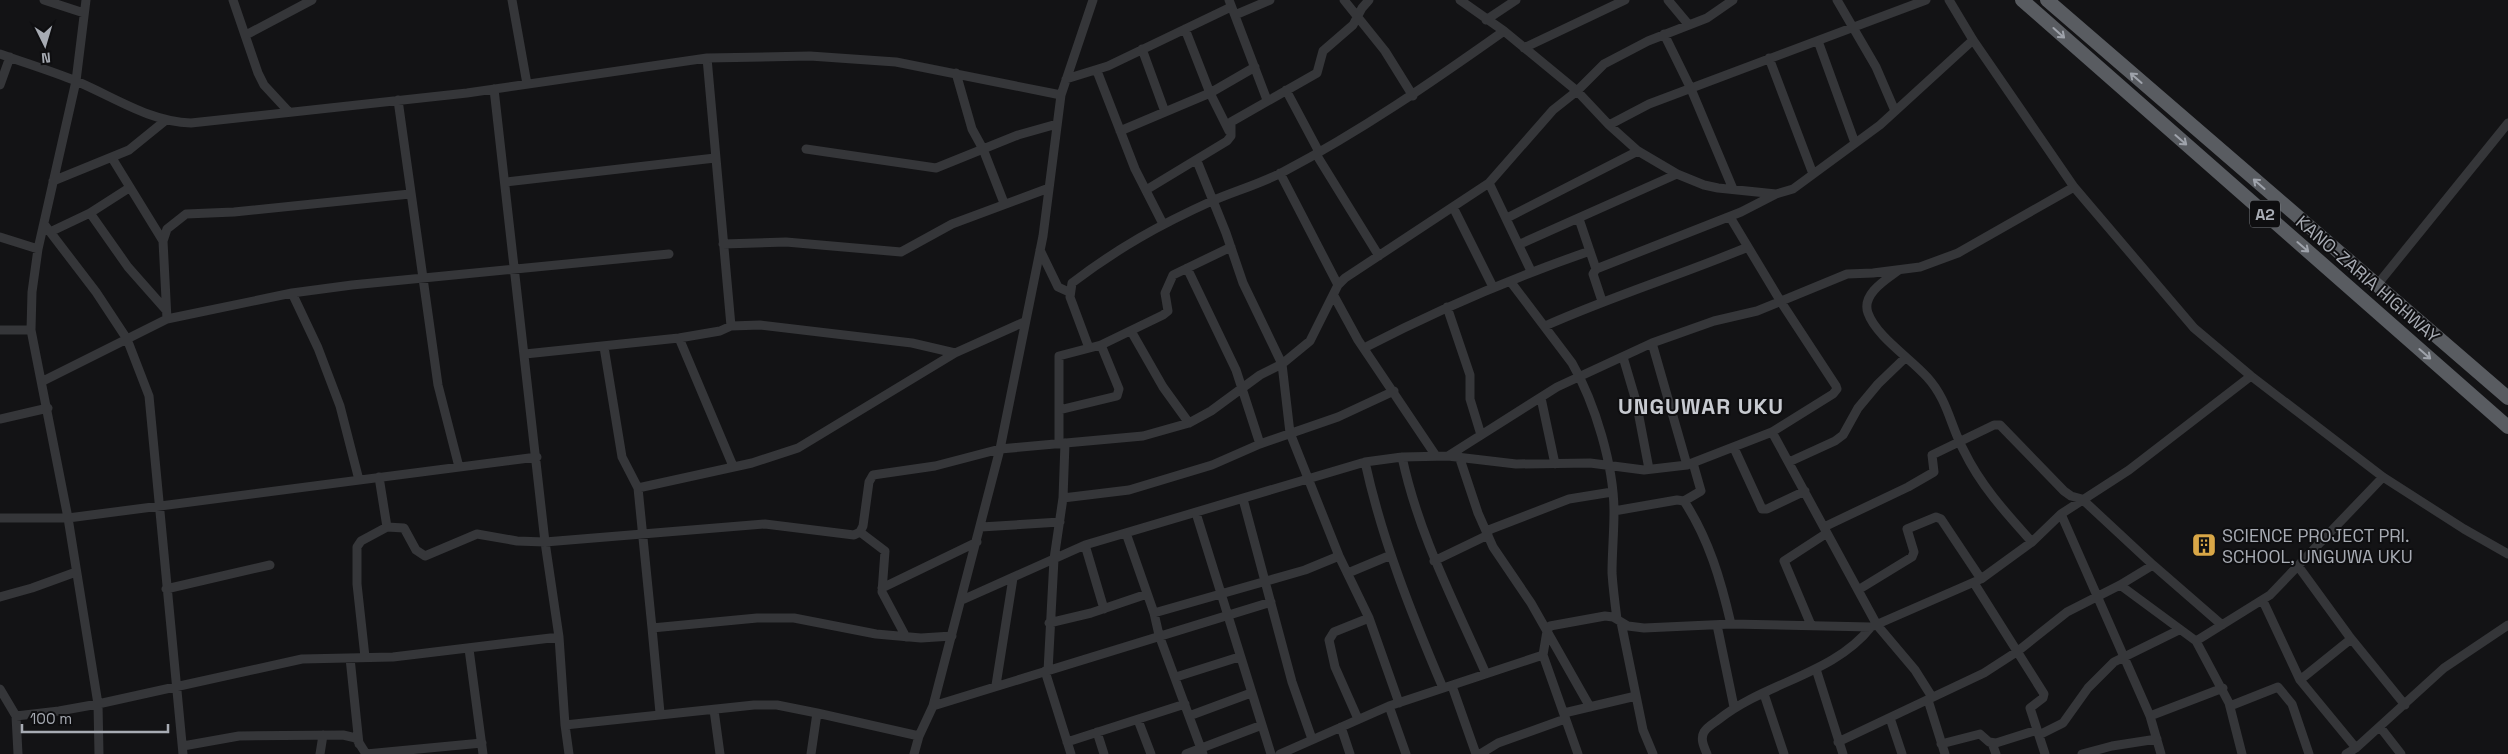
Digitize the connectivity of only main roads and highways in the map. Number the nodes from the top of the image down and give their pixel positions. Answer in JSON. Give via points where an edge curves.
{"nodes":[{"id":1,"x":2022,"y":0,"type":"edge"},
{"id":2,"x":2047,"y":0,"type":"edge"},
{"id":3,"x":2508,"y":398,"type":"edge"},
{"id":4,"x":2508,"y":427,"type":"edge"}],
"edges":[{"from":1,"to":4,"type":"highway","name":"KANO-ZARIA HIGHWAY","number":"A2","one_way":true},
{"from":3,"to":2,"type":"highway","name":"KANO-ZARIA HIGHWAY","number":"A2","one_way":true}]}
